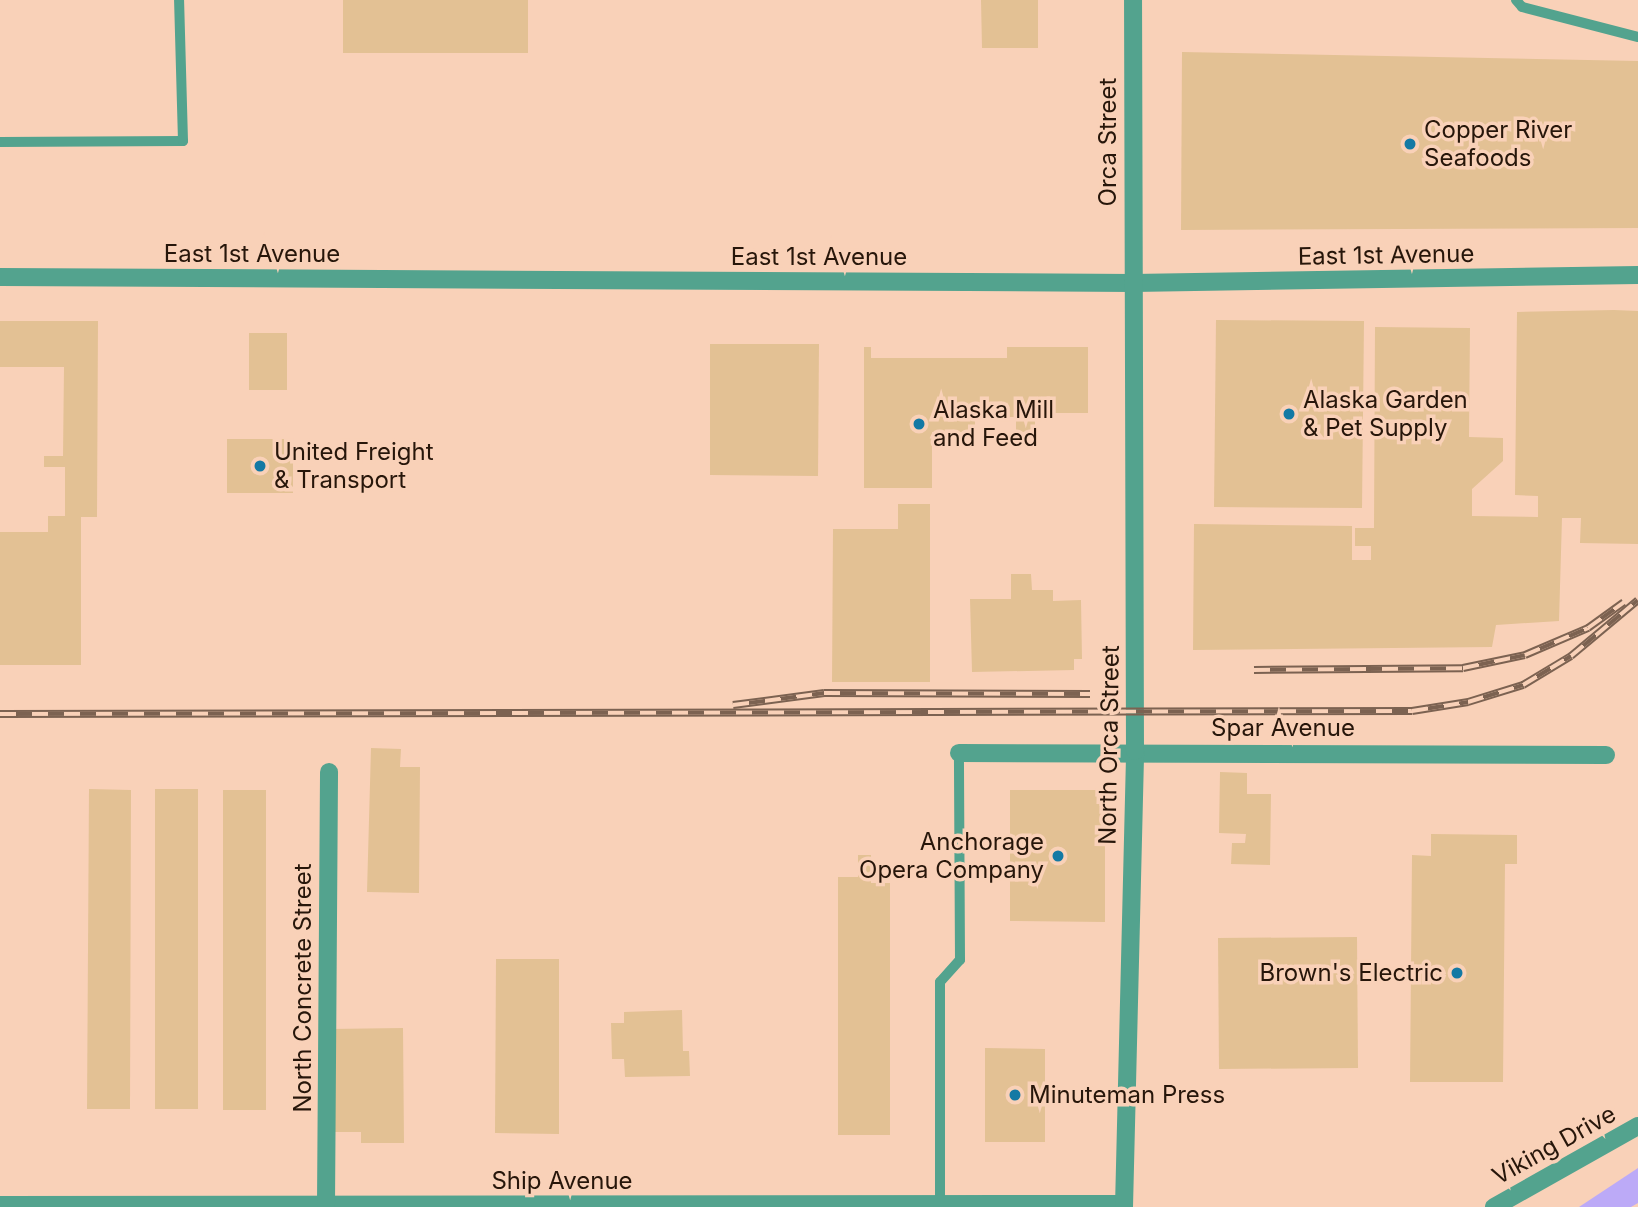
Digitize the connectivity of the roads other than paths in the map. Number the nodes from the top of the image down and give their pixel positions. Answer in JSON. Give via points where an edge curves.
{"nodes":[{"id":1,"x":179,"y":0,"type":"edge"},
{"id":2,"x":1133,"y":0,"type":"edge"},
{"id":3,"x":1516,"y":0,"type":"edge"},
{"id":4,"x":1638,"y":37,"type":"edge"},
{"id":5,"x":0,"y":142,"type":"edge"},
{"id":6,"x":1638,"y":275,"type":"edge"},
{"id":7,"x":0,"y":277,"type":"edge"},
{"id":8,"x":1133,"y":284,"type":"junction"},
{"id":9,"x":1135,"y":751,"type":"junction"},
{"id":10,"x":960,"y":753,"type":"joint"},
{"id":11,"x":1606,"y":755,"type":"dead end"},
{"id":12,"x":329,"y":772,"type":"dead end"},
{"id":13,"x":1638,"y":1126,"type":"edge"},
{"id":14,"x":326,"y":1205,"type":"junction"},
{"id":15,"x":940,"y":1205,"type":"junction"},
{"id":16,"x":0,"y":1206,"type":"edge"},
{"id":17,"x":1124,"y":1206,"type":"edge"},
{"id":18,"x":1494,"y":1207,"type":"edge"}],
"edges":[{"from":1,"to":5,"type":"lane","via":[[183,141]]},
{"from":2,"to":8,"type":"street","name":"Orca Street"},
{"from":3,"to":4,"type":"lane","via":[[1522,7]]},
{"from":6,"to":8,"type":"street","name":"East 1st Avenue"},
{"from":7,"to":8,"type":"street","name":"East 1st Avenue"},
{"from":8,"to":9,"type":"street","name":"North Orca Street"},
{"from":9,"to":10,"type":"street","name":"Spar Avenue"},
{"from":9,"to":11,"type":"street","name":"Spar Avenue"},
{"from":9,"to":17,"type":"street","name":"North Orca Street"},
{"from":10,"to":15,"type":"lane","via":[[960,960],[940,982]]},
{"from":12,"to":14,"type":"street","name":"North Concrete Street"},
{"from":13,"to":18,"type":"street","name":"Viking Drive"},
{"from":14,"to":15,"type":"street","name":"Ship Avenue"},
{"from":14,"to":16,"type":"street","name":"Ship Avenue"},
{"from":15,"to":17,"type":"street","name":"Ship Avenue"}]}
